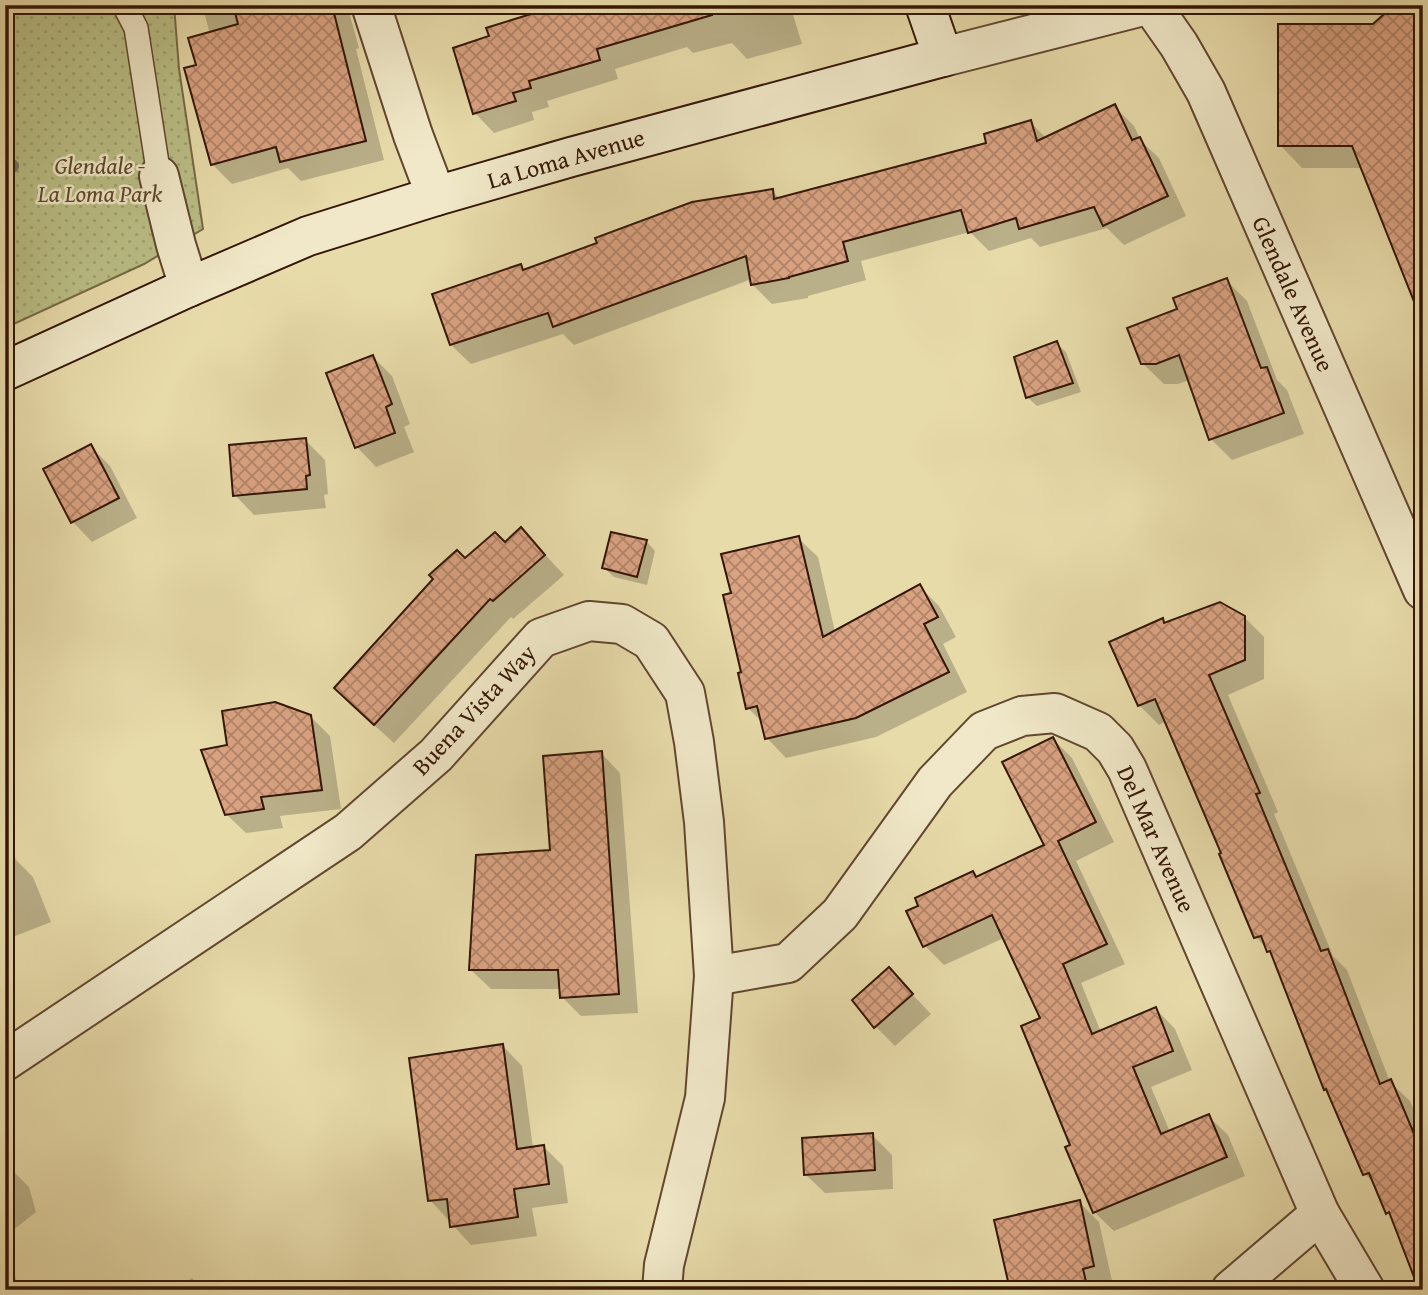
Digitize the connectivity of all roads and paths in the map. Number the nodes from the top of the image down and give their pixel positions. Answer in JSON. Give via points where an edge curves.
{"nodes":[{"id":1,"x":124,"y":5,"type":"edge"},
{"id":2,"x":371,"y":5,"type":"edge"},
{"id":3,"x":925,"y":5,"type":"edge"},
{"id":4,"x":1149,"y":5,"type":"edge"},
{"id":5,"x":943,"y":57,"type":"junction"},
{"id":6,"x":159,"y":176,"type":"joint"},
{"id":7,"x":436,"y":196,"type":"junction"},
{"id":8,"x":189,"y":287,"type":"junction"},
{"id":9,"x":5,"y":371,"type":"edge"},
{"id":10,"x":1423,"y":590,"type":"edge"},
{"id":11,"x":714,"y":976,"type":"junction"},
{"id":12,"x":5,"y":1060,"type":"edge"},
{"id":13,"x":1320,"y":1214,"type":"junction"},
{"id":14,"x":662,"y":1290,"type":"edge"},
{"id":15,"x":1231,"y":1290,"type":"edge"},
{"id":16,"x":1365,"y":1290,"type":"edge"}],
"edges":[{"from":1,"to":6,"type":"lane","via":[[136,28]]},
{"from":2,"to":7,"type":"street"},
{"from":3,"to":5,"type":"street"},
{"from":4,"to":5,"type":"street","name":"La Loma Avenue"},
{"from":4,"to":10,"type":"street","name":"Glendale Avenue","via":[[1206,92]]},
{"from":5,"to":7,"type":"street","name":"La Loma Avenue"},
{"from":6,"to":8,"type":"street"},
{"from":7,"to":8,"type":"street","name":"La Loma Avenue","via":[[308,236]]},
{"from":8,"to":9,"type":"street","name":"La Loma Avenue"},
{"from":11,"to":12,"type":"street","name":"Buena Vista Way","via":[[704,822],[685,693],[651,641],[622,624],[589,621],[541,638],[436,755],[348,832]]},
{"from":11,"to":13,"type":"street","name":"Del Mar Avenue","via":[[788,963],[840,914],[935,782],[984,731],[1022,716],[1055,713],[1098,732],[1127,769]]},
{"from":11,"to":14,"type":"street","name":"Buena Vista Way","via":[[705,1098],[664,1265]]},
{"from":13,"to":15,"type":"street"},
{"from":13,"to":16,"type":"street","name":"Del Mar Avenue"}]}
